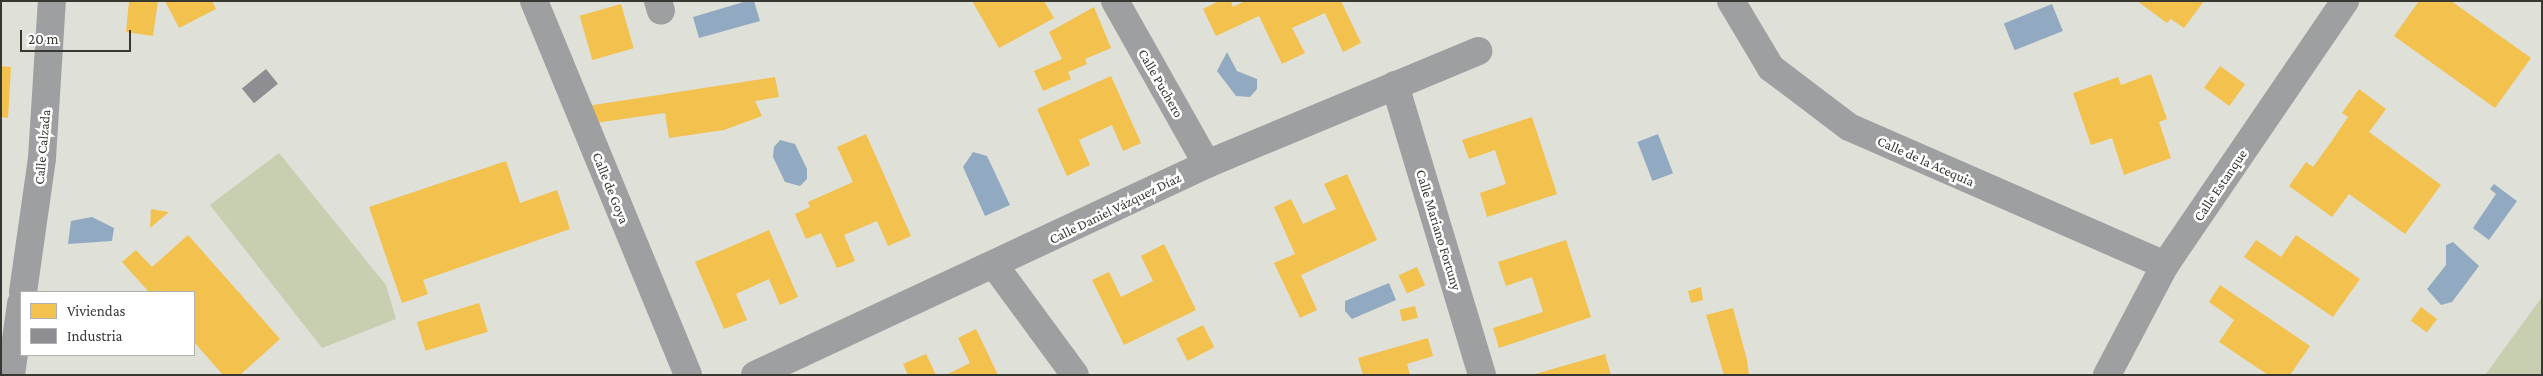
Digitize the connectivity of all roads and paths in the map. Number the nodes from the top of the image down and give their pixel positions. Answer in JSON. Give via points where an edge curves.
{"nodes":[{"id":1,"x":52,"y":1,"type":"edge"},
{"id":2,"x":534,"y":1,"type":"edge"},
{"id":3,"x":1115,"y":1,"type":"edge"},
{"id":4,"x":1731,"y":1,"type":"edge"},
{"id":5,"x":2345,"y":1,"type":"edge"},
{"id":6,"x":1478,"y":50,"type":"dead end"},
{"id":7,"x":1395,"y":85,"type":"junction"},
{"id":8,"x":1207,"y":164,"type":"junction"},
{"id":9,"x":996,"y":266,"type":"junction"},
{"id":10,"x":2165,"y":266,"type":"junction"},
{"id":11,"x":23,"y":291,"type":"edge"},
{"id":12,"x":20,"y":311,"type":"edge"},
{"id":13,"x":11,"y":375,"type":"edge"},
{"id":14,"x":688,"y":375,"type":"edge"},
{"id":15,"x":755,"y":375,"type":"edge"},
{"id":16,"x":1075,"y":375,"type":"edge"},
{"id":17,"x":1482,"y":375,"type":"edge"},
{"id":18,"x":2106,"y":375,"type":"edge"}],
"edges":[{"from":1,"to":11,"type":"street","name":"Calle Calzada","via":[[42,158]]},
{"from":2,"to":14,"type":"street","name":"Calle de Goya"},
{"from":3,"to":8,"type":"street","name":"Calle Puchero"},
{"from":4,"to":10,"type":"street","name":"Calle de la Acequia","via":[[1771,68],[1848,128]]},
{"from":5,"to":10,"type":"street","name":"Calle Estanque"},
{"from":6,"to":7,"type":"street","name":"Calle Daniel Vázquez Díaz"},
{"from":7,"to":8,"type":"street","name":"Calle Daniel Vázquez Díaz"},
{"from":7,"to":17,"type":"street","name":"Calle Mariano Fortuny"},
{"from":8,"to":9,"type":"street","name":"Calle Daniel Vázquez Díaz"},
{"from":9,"to":15,"type":"street","name":"Calle Daniel Vázquez Díaz"},
{"from":9,"to":16,"type":"street"},
{"from":10,"to":18,"type":"street","name":"Calle Estanque"},
{"from":12,"to":13,"type":"street"}]}
